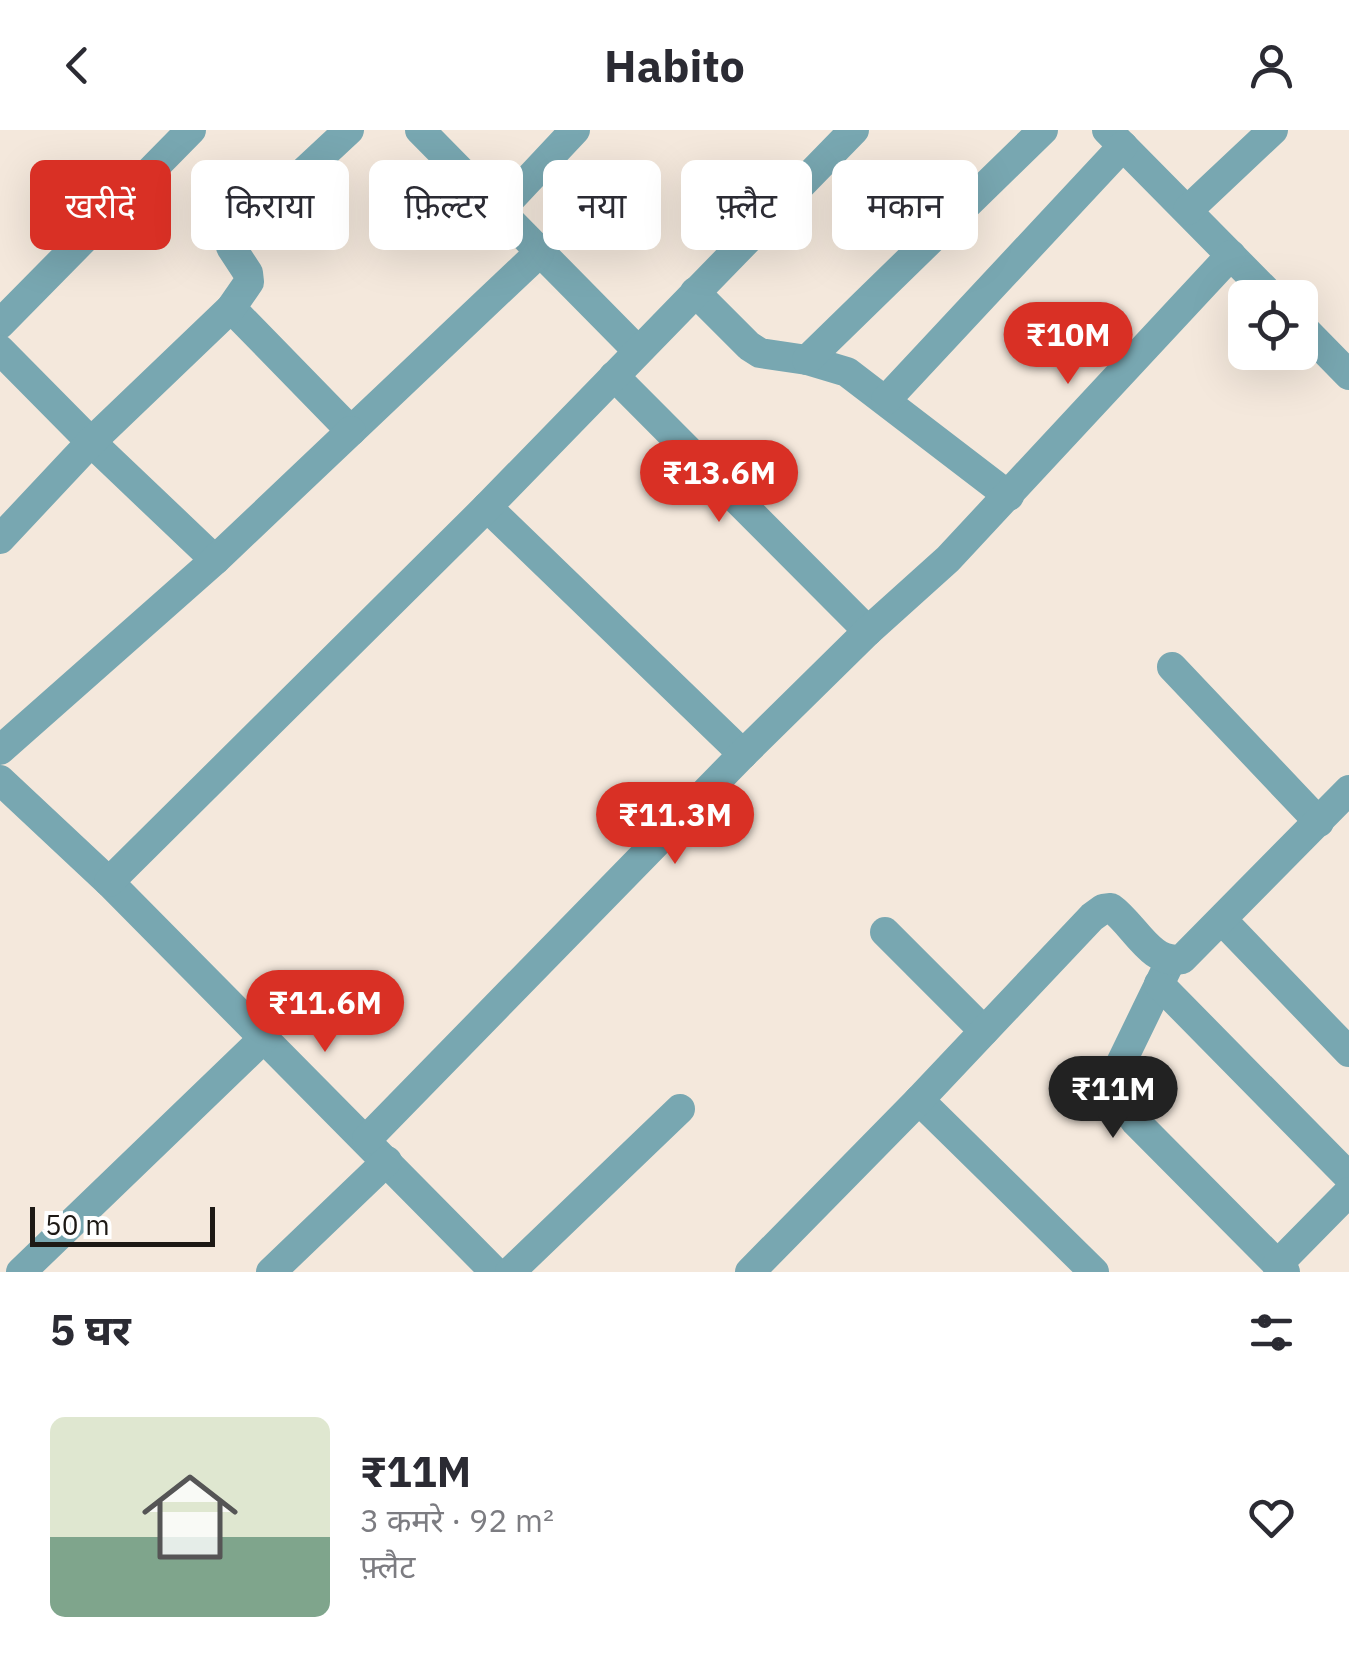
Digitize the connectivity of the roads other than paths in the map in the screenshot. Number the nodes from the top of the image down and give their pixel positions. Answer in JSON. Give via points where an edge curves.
{"nodes":[{"id":1,"x":190,"y":130,"type":"edge"},
{"id":2,"x":349,"y":130,"type":"edge"},
{"id":3,"x":420,"y":130,"type":"edge"},
{"id":4,"x":576,"y":130,"type":"edge"},
{"id":5,"x":854,"y":130,"type":"edge"},
{"id":6,"x":1044,"y":130,"type":"edge"},
{"id":7,"x":1273,"y":130,"type":"edge"},
{"id":8,"x":1115,"y":138,"type":"edge"},
{"id":9,"x":449,"y":160,"type":"edge"},
{"id":10,"x":523,"y":186,"type":"edge"},
{"id":11,"x":1188,"y":210,"type":"junction"},
{"id":12,"x":523,"y":237,"type":"edge"},
{"id":13,"x":539,"y":253,"type":"junction"},
{"id":14,"x":1231,"y":255,"type":"junction"},
{"id":15,"x":1255,"y":280,"type":"edge"},
{"id":16,"x":694,"y":292,"type":"junction"},
{"id":17,"x":231,"y":308,"type":"junction"},
{"id":18,"x":0,"y":324,"type":"edge"},
{"id":19,"x":1318,"y":339,"type":"edge"},
{"id":20,"x":0,"y":350,"type":"edge"},
{"id":21,"x":638,"y":351,"type":"junction"},
{"id":22,"x":807,"y":360,"type":"junction"},
{"id":23,"x":1345,"y":361,"type":"edge"},
{"id":24,"x":614,"y":376,"type":"junction"},
{"id":25,"x":886,"y":400,"type":"junction"},
{"id":26,"x":352,"y":432,"type":"junction"},
{"id":27,"x":90,"y":442,"type":"junction"},
{"id":28,"x":1009,"y":496,"type":"junction"},
{"id":29,"x":487,"y":507,"type":"junction"},
{"id":30,"x":0,"y":538,"type":"edge"},
{"id":31,"x":216,"y":560,"type":"junction"},
{"id":32,"x":868,"y":632,"type":"junction"},
{"id":33,"x":1172,"y":667,"type":"dead end"},
{"id":34,"x":0,"y":750,"type":"edge"},
{"id":35,"x":744,"y":754,"type":"junction"},
{"id":36,"x":0,"y":780,"type":"edge"},
{"id":37,"x":1338,"y":809,"type":"edge"},
{"id":38,"x":110,"y":882,"type":"junction"},
{"id":39,"x":1223,"y":920,"type":"junction"},
{"id":40,"x":884,"y":932,"type":"dead end"},
{"id":41,"x":1165,"y":973,"type":"junction"},
{"id":42,"x":984,"y":1031,"type":"junction"},
{"id":43,"x":265,"y":1037,"type":"junction"},
{"id":44,"x":1349,"y":1052,"type":"edge"},
{"id":45,"x":919,"y":1100,"type":"junction"},
{"id":46,"x":680,"y":1109,"type":"dead end"},
{"id":47,"x":377,"y":1150,"type":"junction"},
{"id":48,"x":1349,"y":1177,"type":"edge"},
{"id":49,"x":1349,"y":1192,"type":"edge"},
{"id":50,"x":1281,"y":1268,"type":"edge"},
{"id":51,"x":21,"y":1272,"type":"edge"},
{"id":52,"x":271,"y":1272,"type":"edge"},
{"id":53,"x":495,"y":1272,"type":"edge"},
{"id":54,"x":510,"y":1272,"type":"edge"},
{"id":55,"x":750,"y":1272,"type":"edge"},
{"id":56,"x":1094,"y":1272,"type":"edge"}],
"edges":[{"from":1,"to":18,"type":"street"},
{"from":2,"to":17,"type":"street","via":[[232,239],[249,282]]},
{"from":3,"to":9,"type":"street"},
{"from":4,"to":10,"type":"street"},
{"from":5,"to":16,"type":"street"},
{"from":6,"to":22,"type":"street"},
{"from":7,"to":11,"type":"street"},
{"from":8,"to":11,"type":"street"},
{"from":8,"to":25,"type":"street"},
{"from":11,"to":14,"type":"street"},
{"from":12,"to":13,"type":"street"},
{"from":13,"to":21,"type":"street"},
{"from":13,"to":26,"type":"street"},
{"from":14,"to":15,"type":"street"},
{"from":14,"to":28,"type":"street"},
{"from":16,"to":21,"type":"street"},
{"from":16,"to":22,"type":"street","via":[[760,353]]},
{"from":17,"to":26,"type":"street"},
{"from":17,"to":27,"type":"street"},
{"from":19,"to":23,"type":"street"},
{"from":20,"to":27,"type":"street"},
{"from":21,"to":24,"type":"street"},
{"from":22,"to":25,"type":"street","via":[[847,372]]},
{"from":24,"to":29,"type":"street"},
{"from":24,"to":32,"type":"street"},
{"from":25,"to":28,"type":"street"},
{"from":26,"to":31,"type":"street"},
{"from":27,"to":30,"type":"street"},
{"from":27,"to":31,"type":"street"},
{"from":28,"to":32,"type":"street"},
{"from":29,"to":35,"type":"street"},
{"from":29,"to":38,"type":"street"},
{"from":31,"to":34,"type":"street"},
{"from":32,"to":35,"type":"street"},
{"from":33,"to":37,"type":"street"},
{"from":35,"to":47,"type":"street"},
{"from":36,"to":38,"type":"street"},
{"from":37,"to":39,"type":"street"},
{"from":38,"to":43,"type":"street"},
{"from":39,"to":41,"type":"street"},
{"from":39,"to":44,"type":"street"},
{"from":40,"to":42,"type":"street"},
{"from":41,"to":42,"type":"street","via":[[1122,915],[1103,909]]},
{"from":41,"to":48,"type":"street"},
{"from":41,"to":50,"type":"street","via":[[1121,1062],[1116,1095]]},
{"from":42,"to":45,"type":"street"},
{"from":43,"to":47,"type":"street"},
{"from":43,"to":51,"type":"street"},
{"from":45,"to":55,"type":"street"},
{"from":45,"to":56,"type":"street"},
{"from":46,"to":54,"type":"street"},
{"from":47,"to":52,"type":"street"},
{"from":47,"to":53,"type":"street"},
{"from":49,"to":50,"type":"street"}]}
